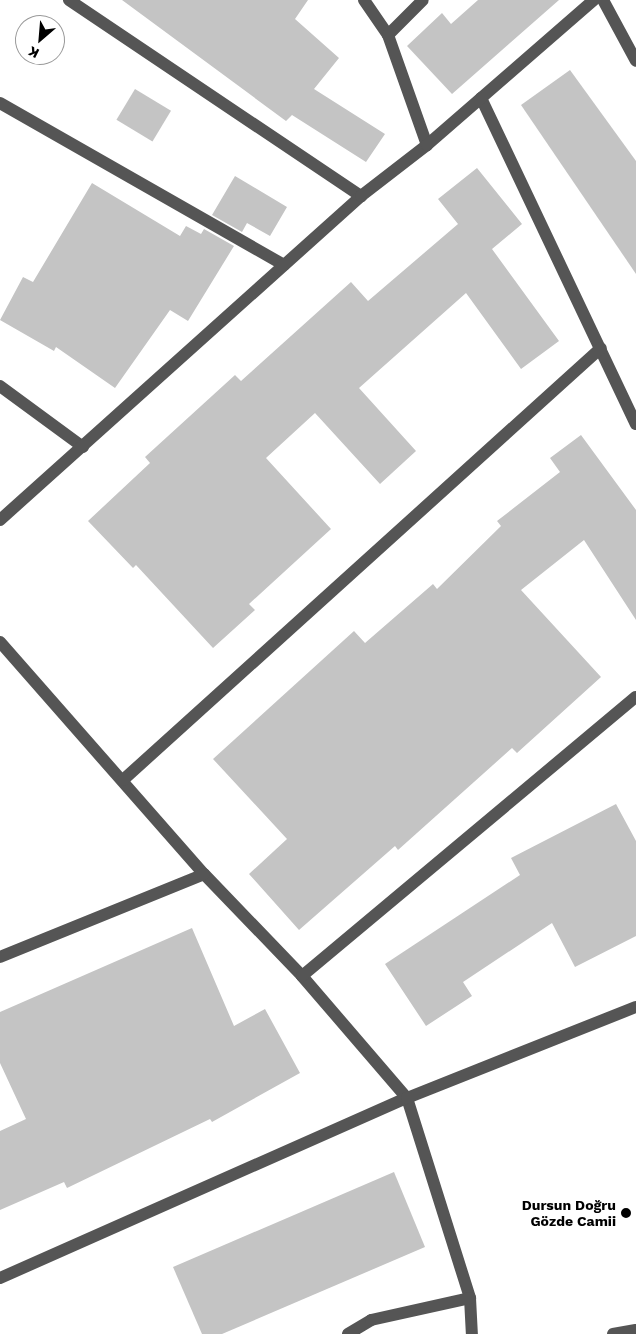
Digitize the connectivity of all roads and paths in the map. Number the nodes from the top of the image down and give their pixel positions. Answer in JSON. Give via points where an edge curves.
{"nodes":[{"id":1,"x":69,"y":0,"type":"edge"},
{"id":2,"x":364,"y":0,"type":"edge"},
{"id":3,"x":423,"y":0,"type":"edge"},
{"id":4,"x":594,"y":0,"type":"edge"},
{"id":5,"x":603,"y":0,"type":"edge"},
{"id":6,"x":388,"y":36,"type":"junction"},
{"id":7,"x":636,"y":61,"type":"edge"},
{"id":8,"x":481,"y":98,"type":"junction"},
{"id":9,"x":0,"y":103,"type":"edge"},
{"id":10,"x":427,"y":145,"type":"junction"},
{"id":11,"x":361,"y":196,"type":"junction"},
{"id":12,"x":284,"y":265,"type":"junction"},
{"id":13,"x":601,"y":348,"type":"junction"},
{"id":14,"x":0,"y":386,"type":"edge"},
{"id":15,"x":636,"y":424,"type":"edge"},
{"id":16,"x":83,"y":447,"type":"junction"},
{"id":17,"x":0,"y":520,"type":"edge"},
{"id":18,"x":0,"y":642,"type":"edge"},
{"id":19,"x":636,"y":696,"type":"edge"},
{"id":20,"x":123,"y":780,"type":"junction"},
{"id":21,"x":204,"y":874,"type":"junction"},
{"id":22,"x":0,"y":957,"type":"edge"},
{"id":23,"x":302,"y":976,"type":"junction"},
{"id":24,"x":636,"y":1007,"type":"edge"},
{"id":25,"x":407,"y":1098,"type":"junction"},
{"id":26,"x":0,"y":1278,"type":"edge"},
{"id":27,"x":470,"y":1298,"type":"junction"},
{"id":28,"x":636,"y":1330,"type":"edge"},
{"id":29,"x":348,"y":1334,"type":"edge"},
{"id":30,"x":472,"y":1334,"type":"edge"},
{"id":31,"x":613,"y":1334,"type":"edge"}],
"edges":[{"from":1,"to":11,"type":"street"},
{"from":2,"to":6,"type":"street"},
{"from":3,"to":6,"type":"street"},
{"from":4,"to":8,"type":"street"},
{"from":5,"to":7,"type":"street"},
{"from":6,"to":10,"type":"street"},
{"from":8,"to":10,"type":"street"},
{"from":8,"to":13,"type":"street"},
{"from":9,"to":12,"type":"street"},
{"from":10,"to":11,"type":"street"},
{"from":11,"to":12,"type":"street"},
{"from":12,"to":16,"type":"street"},
{"from":13,"to":15,"type":"street"},
{"from":13,"to":20,"type":"street"},
{"from":14,"to":16,"type":"street"},
{"from":16,"to":17,"type":"street"},
{"from":18,"to":20,"type":"street"},
{"from":19,"to":23,"type":"street"},
{"from":20,"to":21,"type":"street"},
{"from":21,"to":22,"type":"street"},
{"from":21,"to":23,"type":"street"},
{"from":23,"to":25,"type":"street"},
{"from":24,"to":25,"type":"street"},
{"from":25,"to":26,"type":"street"},
{"from":25,"to":27,"type":"street"},
{"from":27,"to":29,"type":"street","via":[[371,1320]]},
{"from":27,"to":30,"type":"street"},
{"from":28,"to":31,"type":"street"}]}
